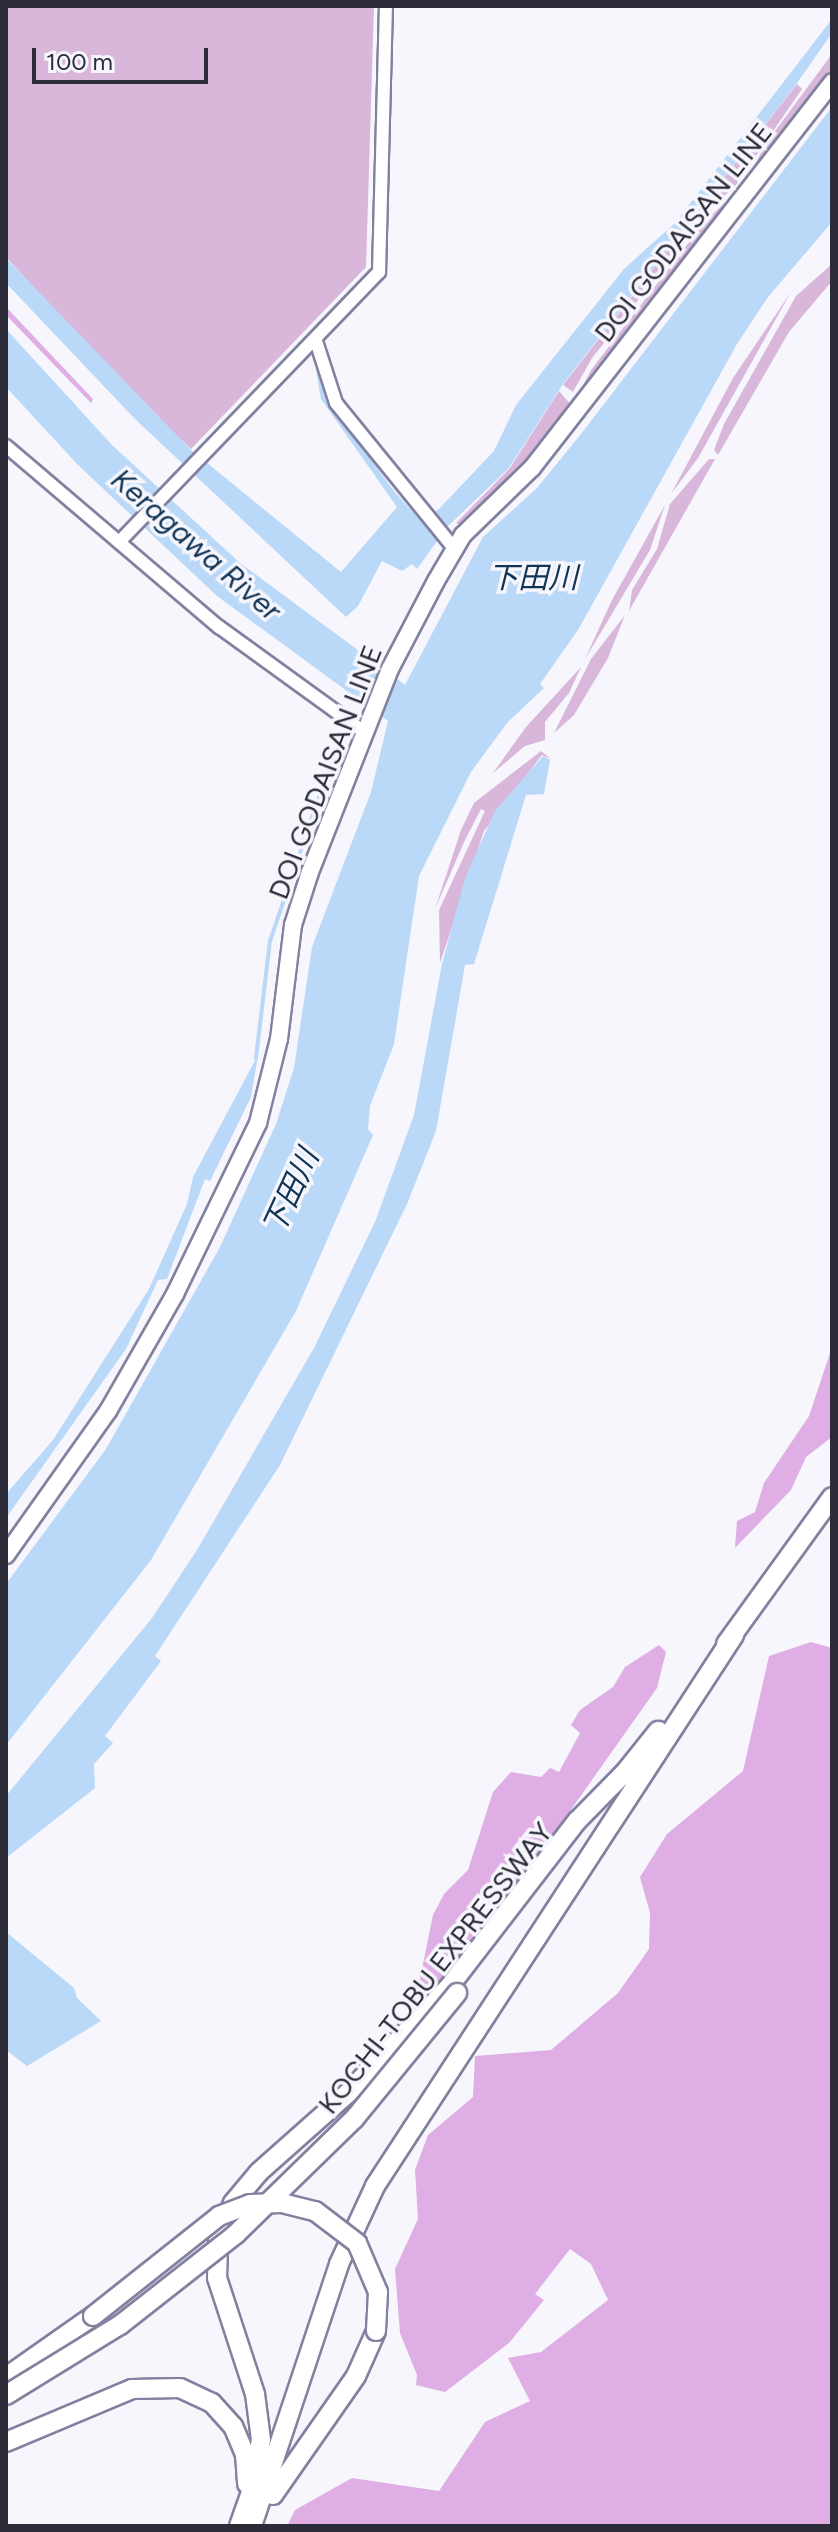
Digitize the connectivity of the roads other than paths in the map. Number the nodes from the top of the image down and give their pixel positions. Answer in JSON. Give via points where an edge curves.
{"nodes":[{"id":1,"x":386,"y":6,"type":"edge"},
{"id":2,"x":832,"y":82,"type":"edge"},
{"id":3,"x":316,"y":341,"type":"junction"},
{"id":4,"x":6,"y":446,"type":"edge"},
{"id":5,"x":119,"y":542,"type":"junction"},
{"id":6,"x":451,"y":544,"type":"junction"},
{"id":7,"x":366,"y":725,"type":"junction"},
{"id":8,"x":832,"y":1497,"type":"edge"},
{"id":9,"x":6,"y":1555,"type":"edge"},
{"id":10,"x":734,"y":1635,"type":"junction"},
{"id":11,"x":453,"y":1990,"type":"junction"},
{"id":12,"x":6,"y":2377,"type":"edge"},
{"id":13,"x":6,"y":2395,"type":"edge"},
{"id":14,"x":6,"y":2442,"type":"edge"},
{"id":15,"x":268,"y":2458,"type":"junction"},
{"id":16,"x":239,"y":2526,"type":"edge"},
{"id":17,"x":255,"y":2526,"type":"edge"}],
"edges":[{"from":1,"to":3,"type":"street","via":[[381,267]]},
{"from":2,"to":6,"type":"main road","name":"DOI GODAISAN LINE","via":[[532,468]]},
{"from":3,"to":5,"type":"street"},
{"from":3,"to":6,"type":"street","via":[[336,403]]},
{"from":4,"to":5,"type":"street"},
{"from":5,"to":7,"type":"street","via":[[219,627]]},
{"from":6,"to":7,"type":"main road","name":"DOI GODAISAN LINE"},
{"from":7,"to":9,"type":"main road","name":"DOI GODAISAN LINE","via":[[293,925],[279,1039],[258,1123],[182,1281],[108,1411]]},
{"from":8,"to":10,"type":"highway","name":"KOCHI-TOBU EXPRESSWAY"},
{"from":10,"to":11,"type":"highway","name":"KOCHI-TOBU EXPRESSWAY"},
{"from":10,"to":15,"type":"highway","via":[[393,2156],[339,2264]]},
{"from":11,"to":13,"type":"highway","name":"KOCHI-TOBU EXPRESSWAY","bridge":true,"via":[[354,2119],[236,2234],[120,2325]]},
{"from":11,"to":15,"type":"highway","via":[[259,2172],[233,2203],[218,2240],[221,2295],[255,2394]]},
{"from":12,"to":15,"type":"highway","bridge":true,"via":[[219,2216],[264,2202],[298,2205],[331,2219],[357,2243],[374,2274],[379,2311],[366,2360]]},
{"from":14,"to":15,"type":"highway","via":[[115,2394],[165,2385],[196,2394],[224,2413]]},
{"from":15,"to":16,"type":"highway","via":[[248,2482]]},
{"from":15,"to":17,"type":"highway"}]}
